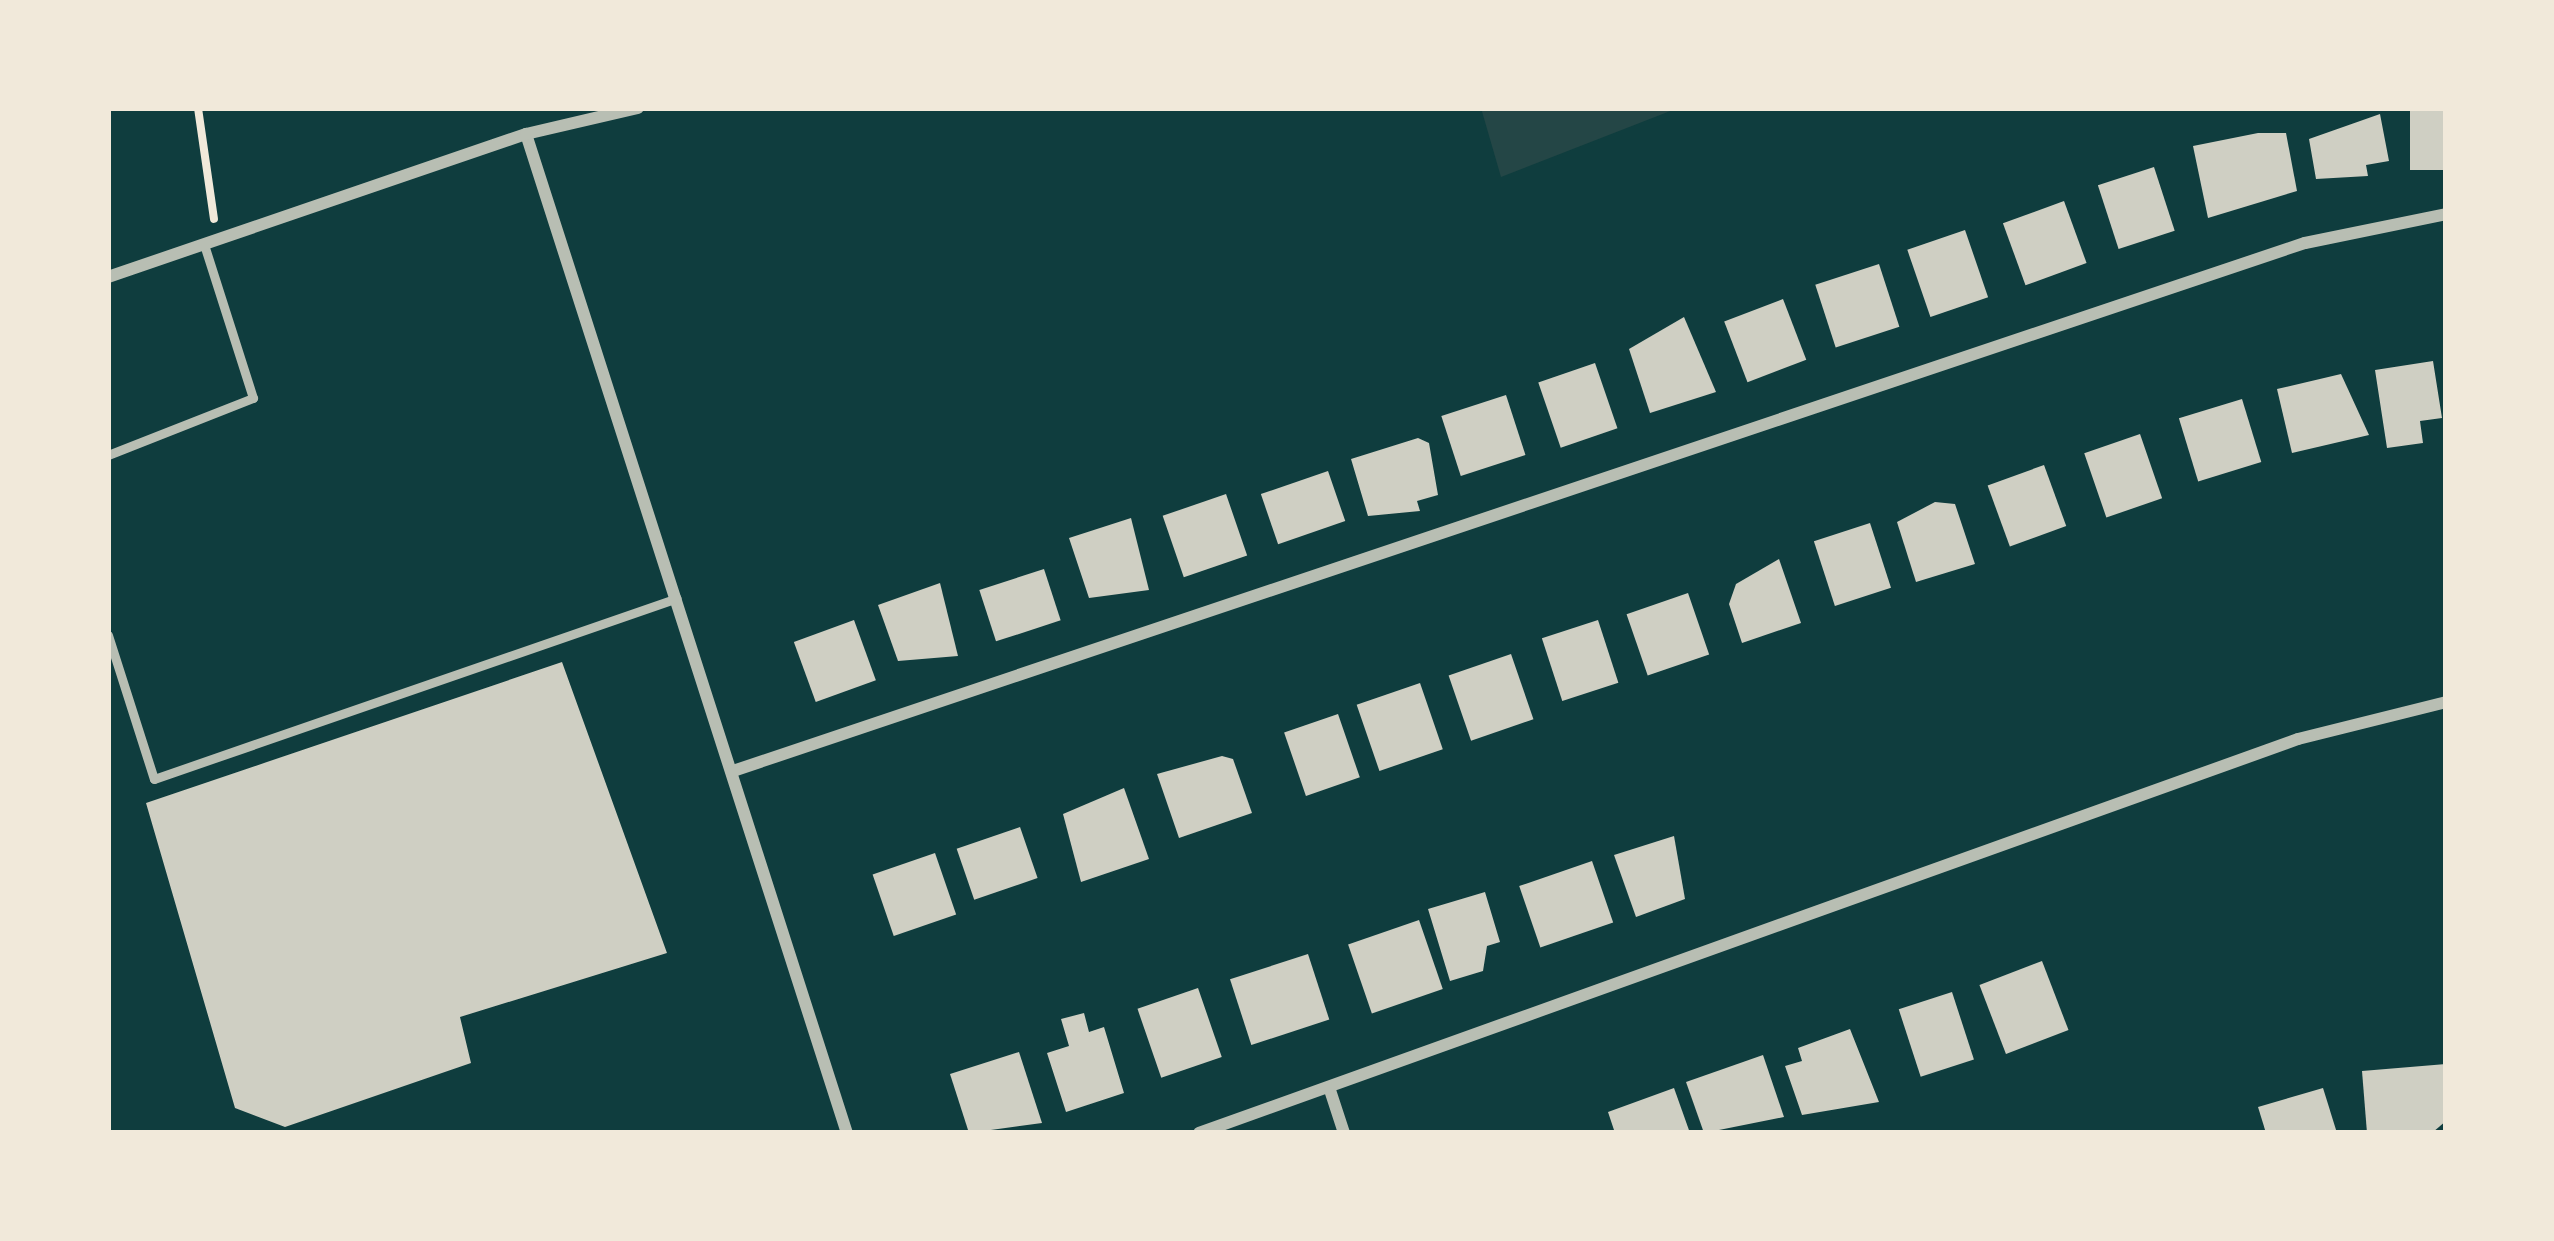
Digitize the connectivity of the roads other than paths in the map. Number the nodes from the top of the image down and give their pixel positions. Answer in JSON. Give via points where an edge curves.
{"nodes":[{"id":1,"x":638,"y":108,"type":"edge"},
{"id":2,"x":526,"y":134,"type":"junction"},
{"id":3,"x":2446,"y":214,"type":"edge"},
{"id":4,"x":211,"y":242,"type":"junction"},
{"id":5,"x":108,"y":277,"type":"edge"},
{"id":6,"x":108,"y":454,"type":"edge"},
{"id":7,"x":677,"y":598,"type":"junction"},
{"id":8,"x":108,"y":635,"type":"edge"},
{"id":9,"x":2446,"y":703,"type":"edge"},
{"id":10,"x":733,"y":771,"type":"junction"},
{"id":11,"x":1329,"y":1087,"type":"junction"},
{"id":12,"x":848,"y":1133,"type":"edge"},
{"id":13,"x":1199,"y":1133,"type":"edge"},
{"id":14,"x":1344,"y":1133,"type":"edge"}],
"edges":[{"from":1,"to":2,"type":"street"},
{"from":2,"to":4,"type":"street"},
{"from":2,"to":7,"type":"street"},
{"from":3,"to":10,"type":"street","via":[[2305,243]]},
{"from":4,"to":5,"type":"street"},
{"from":4,"to":6,"type":"lane","via":[[254,398]]},
{"from":7,"to":8,"type":"lane","via":[[154,778]]},
{"from":7,"to":10,"type":"street"},
{"from":9,"to":11,"type":"street","via":[[2298,740]]},
{"from":10,"to":12,"type":"street"},
{"from":11,"to":13,"type":"street"},
{"from":11,"to":14,"type":"street"}]}
